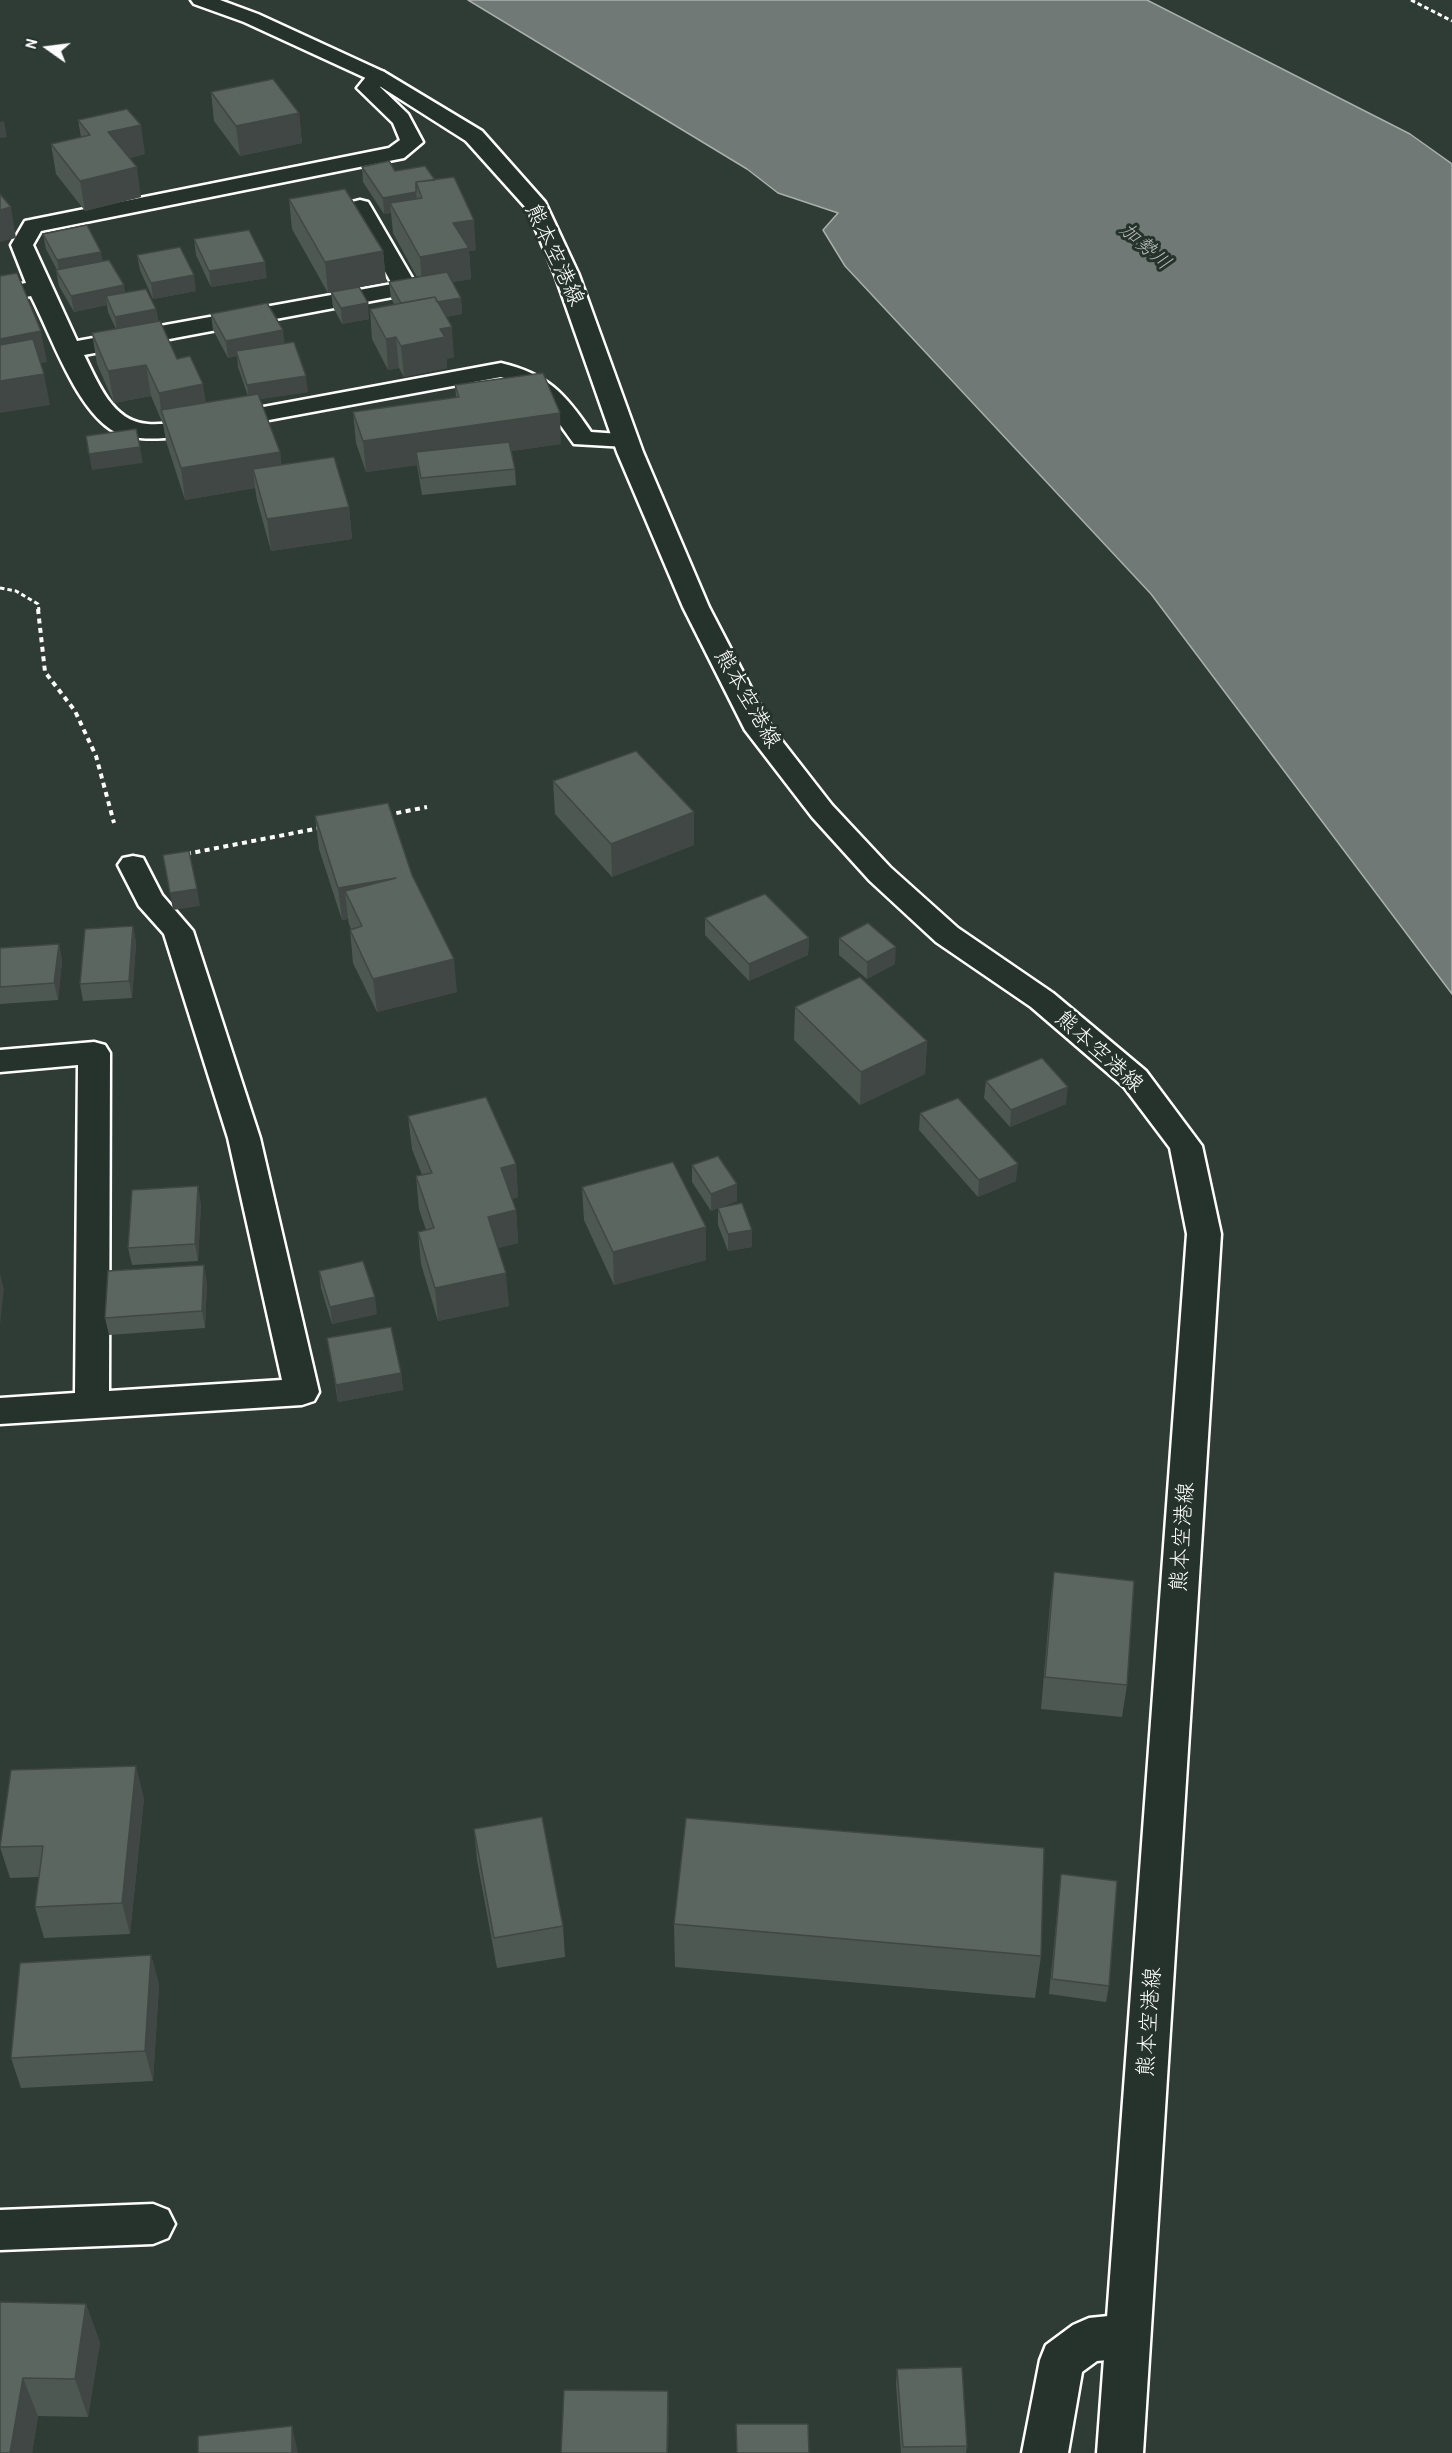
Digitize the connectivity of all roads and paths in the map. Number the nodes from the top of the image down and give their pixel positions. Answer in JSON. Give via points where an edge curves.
{"nodes":[{"id":1,"x":201,"y":0,"type":"edge"},
{"id":2,"x":1411,"y":0,"type":"edge"},
{"id":3,"x":1452,"y":21,"type":"edge"},
{"id":4,"x":377,"y":76,"type":"junction"},
{"id":5,"x":360,"y":207,"type":"dead end"},
{"id":6,"x":39,"y":286,"type":"junction"},
{"id":7,"x":0,"y":295,"type":"edge"},
{"id":8,"x":70,"y":350,"type":"junction"},
{"id":9,"x":626,"y":440,"type":"junction"},
{"id":10,"x":0,"y":588,"type":"edge"},
{"id":11,"x":427,"y":807,"type":"dead end"},
{"id":12,"x":380,"y":816,"type":"edge"},
{"id":13,"x":321,"y":828,"type":"edge"},
{"id":14,"x":133,"y":865,"type":"junction"},
{"id":15,"x":0,"y":1061,"type":"edge"},
{"id":16,"x":92,"y":1405,"type":"junction"},
{"id":17,"x":0,"y":1411,"type":"edge"},
{"id":18,"x":153,"y":2224,"type":"dead end"},
{"id":19,"x":0,"y":2230,"type":"edge"},
{"id":20,"x":1128,"y":2336,"type":"junction"},
{"id":21,"x":1045,"y":2453,"type":"edge"},
{"id":22,"x":1120,"y":2453,"type":"edge"}],
"edges":[{"from":1,"to":4,"type":"street","name":"熊本空港線"},
{"from":2,"to":3,"type":"path"},
{"from":4,"to":6,"type":"street","via":[[368,88],[395,111],[412,142],[396,153],[33,226],[22,244]]},
{"from":4,"to":9,"type":"street","name":"熊本空港線","via":[[474,136],[537,207],[567,275]]},
{"from":5,"to":8,"type":"street","via":[[406,288]]},
{"from":6,"to":7,"type":"street"},
{"from":6,"to":8,"type":"street"},
{"from":8,"to":9,"type":"street","via":[[95,402],[120,425],[147,432],[177,430],[501,370],[521,374],[550,393],[583,439]]},
{"from":9,"to":20,"type":"street","name":"熊本空港線","via":[[696,607],[759,730],[822,812],[880,874],[947,935],[1042,1000],[1135,1079],[1186,1146],[1204,1234]]},
{"from":10,"to":14,"type":"path","via":[[16,591],[38,604],[45,672],[75,711],[96,756],[112,820],[123,834]]},
{"from":11,"to":12,"type":"path"},
{"from":13,"to":14,"type":"path"},
{"from":14,"to":16,"type":"street","via":[[149,899],[178,931],[244,1138],[302,1392]]},
{"from":15,"to":16,"type":"street","via":[[94,1053]]},
{"from":16,"to":17,"type":"street"},
{"from":18,"to":19,"type":"street"},
{"from":20,"to":21,"type":"street","via":[[1089,2340],[1062,2360]]},
{"from":20,"to":22,"type":"street","name":"熊本空港線"}]}
